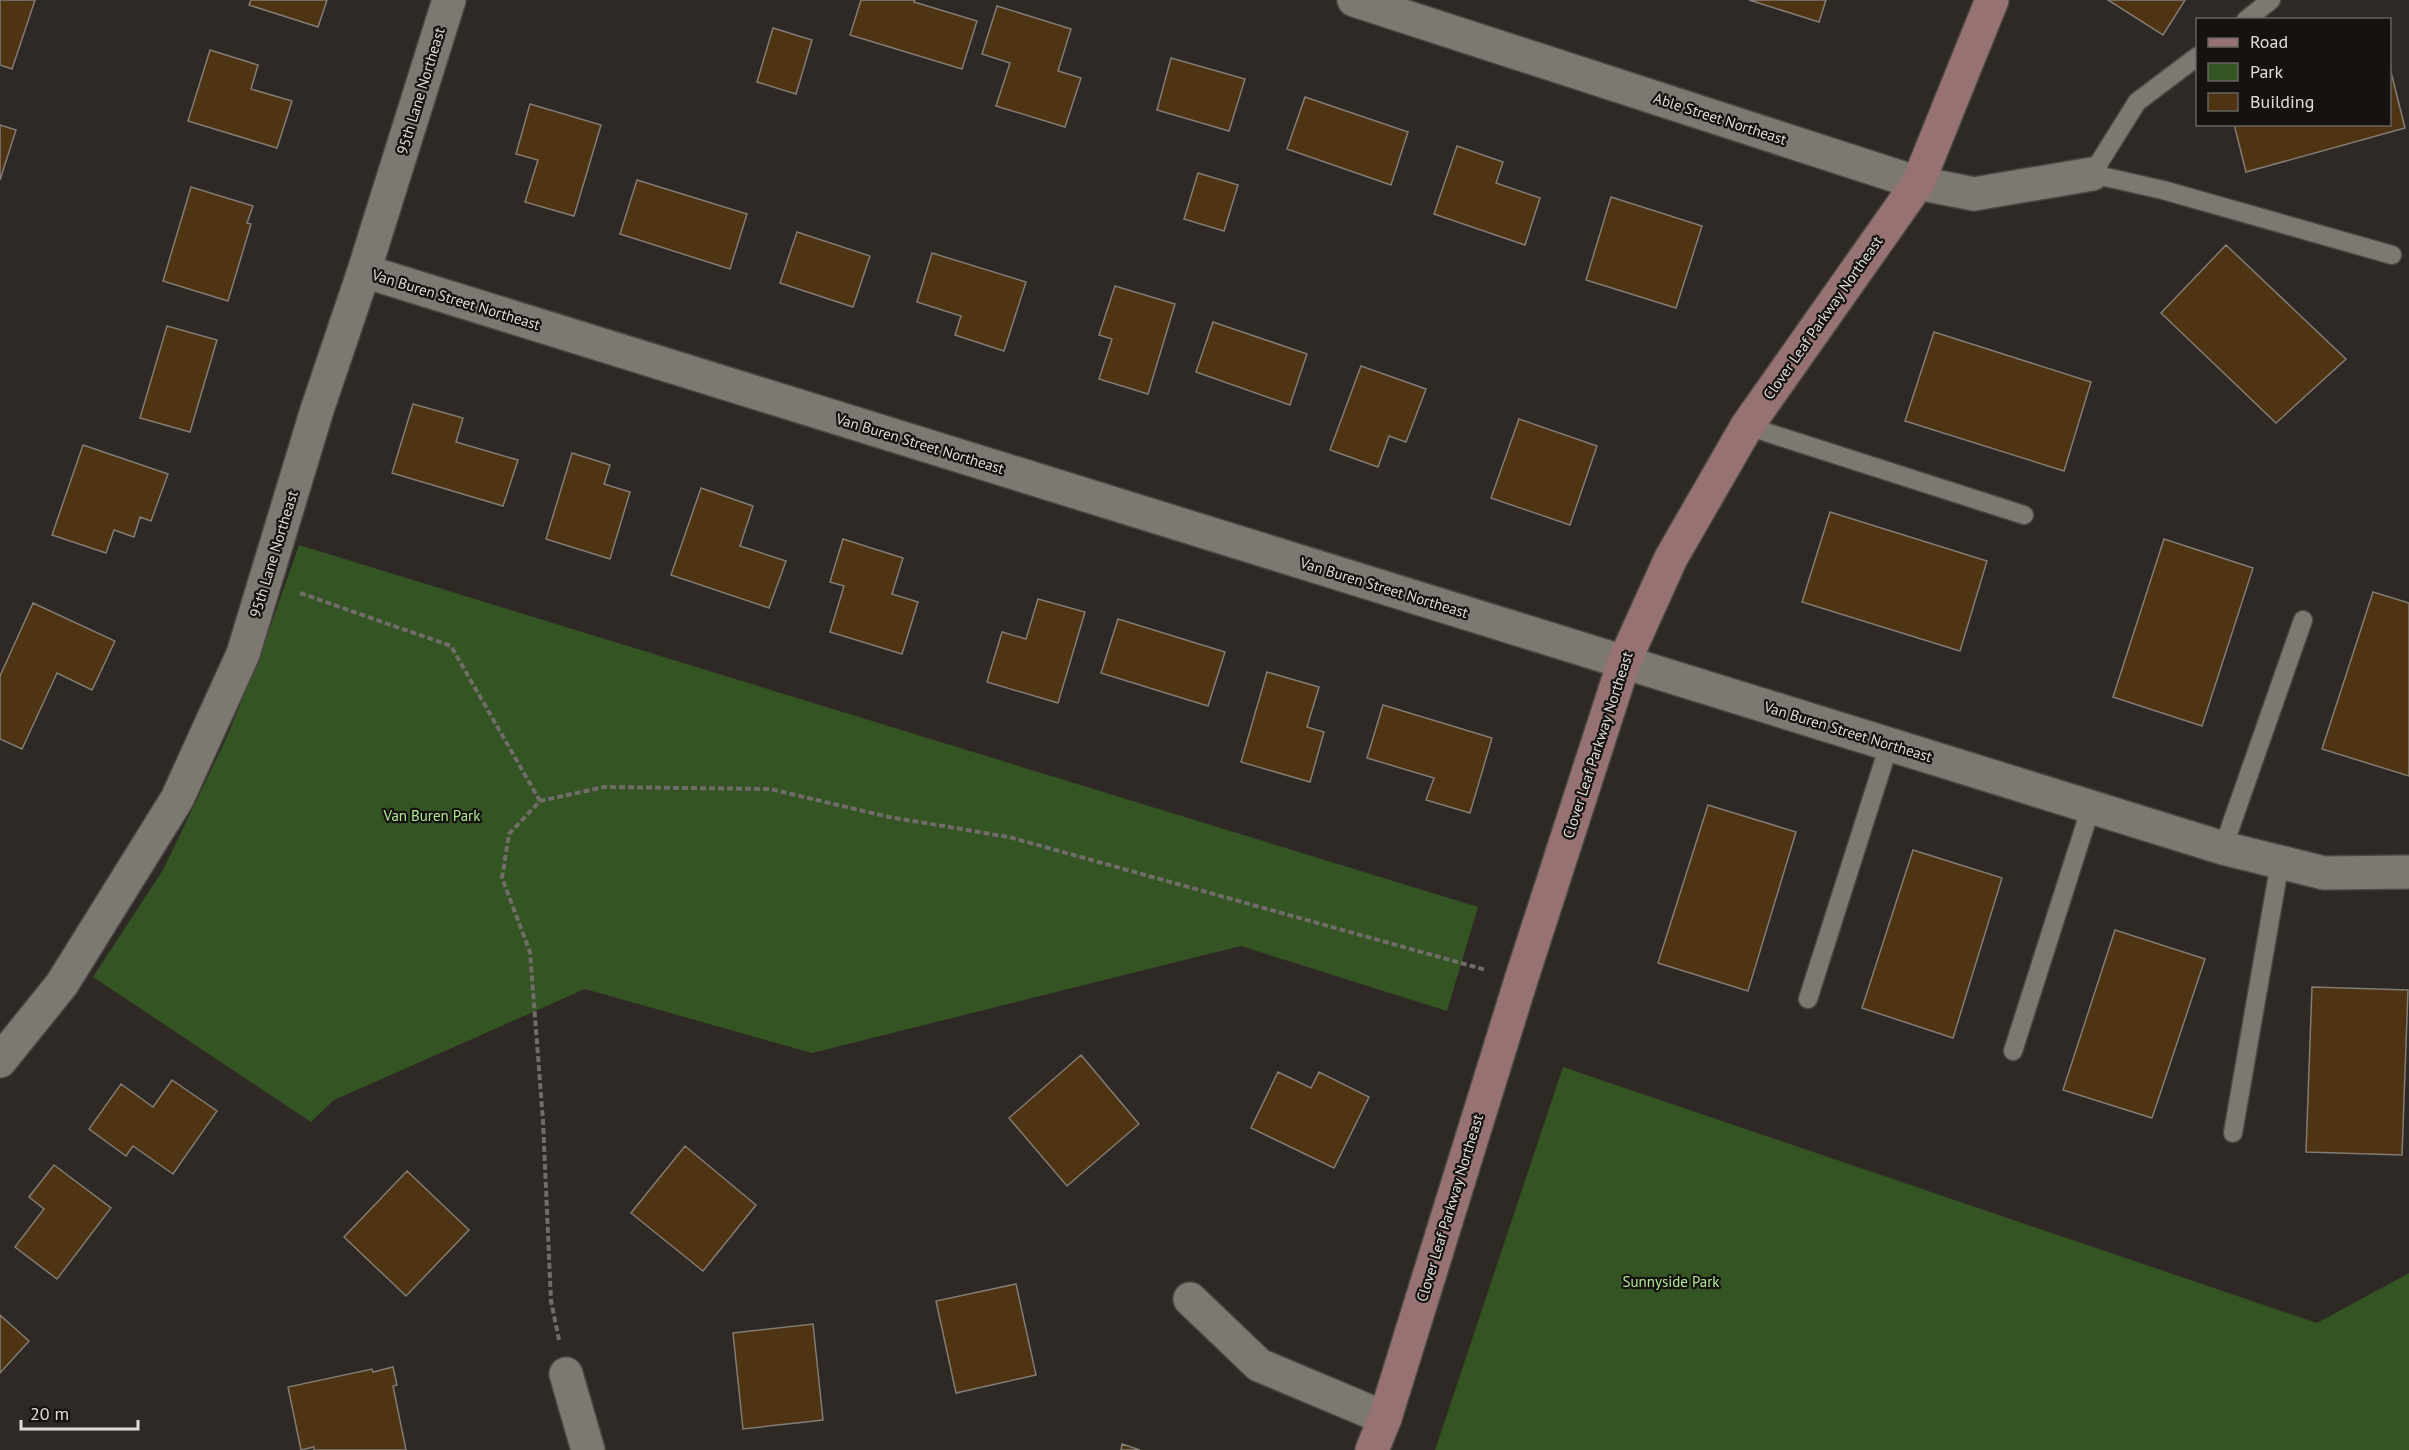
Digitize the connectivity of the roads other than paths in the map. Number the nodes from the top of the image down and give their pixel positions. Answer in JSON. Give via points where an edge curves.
{"nodes":[{"id":1,"x":449,"y":0,"type":"edge"},
{"id":2,"x":1354,"y":0,"type":"edge"},
{"id":3,"x":1992,"y":0,"type":"edge"},
{"id":4,"x":2271,"y":0,"type":"edge"},
{"id":5,"x":2248,"y":18,"type":"edge"},
{"id":6,"x":2196,"y":58,"type":"edge"},
{"id":7,"x":2092,"y":174,"type":"junction"},
{"id":8,"x":1918,"y":183,"type":"junction"},
{"id":9,"x":2392,"y":255,"type":"dead end"},
{"id":10,"x":364,"y":271,"type":"junction"},
{"id":11,"x":1747,"y":426,"type":"junction"},
{"id":12,"x":2024,"y":515,"type":"dead end"},
{"id":13,"x":2303,"y":620,"type":"dead end"},
{"id":14,"x":1624,"y":662,"type":"junction"},
{"id":15,"x":1889,"y":745,"type":"junction"},
{"id":16,"x":2091,"y":807,"type":"junction"},
{"id":17,"x":2223,"y":848,"type":"junction"},
{"id":18,"x":2280,"y":862,"type":"junction"},
{"id":19,"x":2409,"y":872,"type":"edge"},
{"id":20,"x":1808,"y":999,"type":"dead end"},
{"id":21,"x":2013,"y":1051,"type":"dead end"},
{"id":22,"x":0,"y":1061,"type":"edge"},
{"id":23,"x":2233,"y":1133,"type":"dead end"},
{"id":24,"x":1190,"y":1299,"type":"dead end"},
{"id":25,"x":566,"y":1374,"type":"road end"},
{"id":26,"x":1384,"y":1418,"type":"junction"},
{"id":27,"x":588,"y":1450,"type":"edge"},
{"id":28,"x":1372,"y":1450,"type":"edge"}],
"edges":[{"from":1,"to":10,"type":"street","name":"95th Lane Northeast"},
{"from":2,"to":8,"type":"street","name":"Able Street Northeast"},
{"from":3,"to":8,"type":"street","name":"Clover Leaf Parkway Northeast"},
{"from":4,"to":5,"type":"lane"},
{"from":6,"to":7,"type":"lane","via":[[2137,102]]},
{"from":7,"to":8,"type":"street","name":"Able Street Northeast","via":[[1974,194]]},
{"from":7,"to":9,"type":"lane","via":[[2163,190]]},
{"from":8,"to":11,"type":"street","name":"Clover Leaf Parkway Northeast"},
{"from":10,"to":14,"type":"street","name":"Van Buren Street Northeast"},
{"from":10,"to":22,"type":"street","name":"95th Lane Northeast","via":[[243,654],[177,799],[62,984]]},
{"from":11,"to":12,"type":"lane"},
{"from":11,"to":14,"type":"street","name":"Clover Leaf Parkway Northeast","via":[[1671,558]]},
{"from":13,"to":17,"type":"lane"},
{"from":14,"to":15,"type":"street","name":"Van Buren Street Northeast"},
{"from":14,"to":26,"type":"street","name":"Clover Leaf Parkway Northeast"},
{"from":15,"to":16,"type":"street","name":"Van Buren Street Northeast"},
{"from":15,"to":20,"type":"lane"},
{"from":16,"to":17,"type":"street","name":"Van Buren Street Northeast"},
{"from":16,"to":21,"type":"lane"},
{"from":17,"to":18,"type":"street","name":"Van Buren Street Northeast"},
{"from":18,"to":19,"type":"street","name":"Van Buren Street Northeast","via":[[2324,873]]},
{"from":18,"to":23,"type":"lane"},
{"from":24,"to":26,"type":"street","via":[[1259,1365]]},
{"from":25,"to":27,"type":"street"},
{"from":26,"to":28,"type":"street","name":"Clover Leaf Parkway Northeast"}]}
